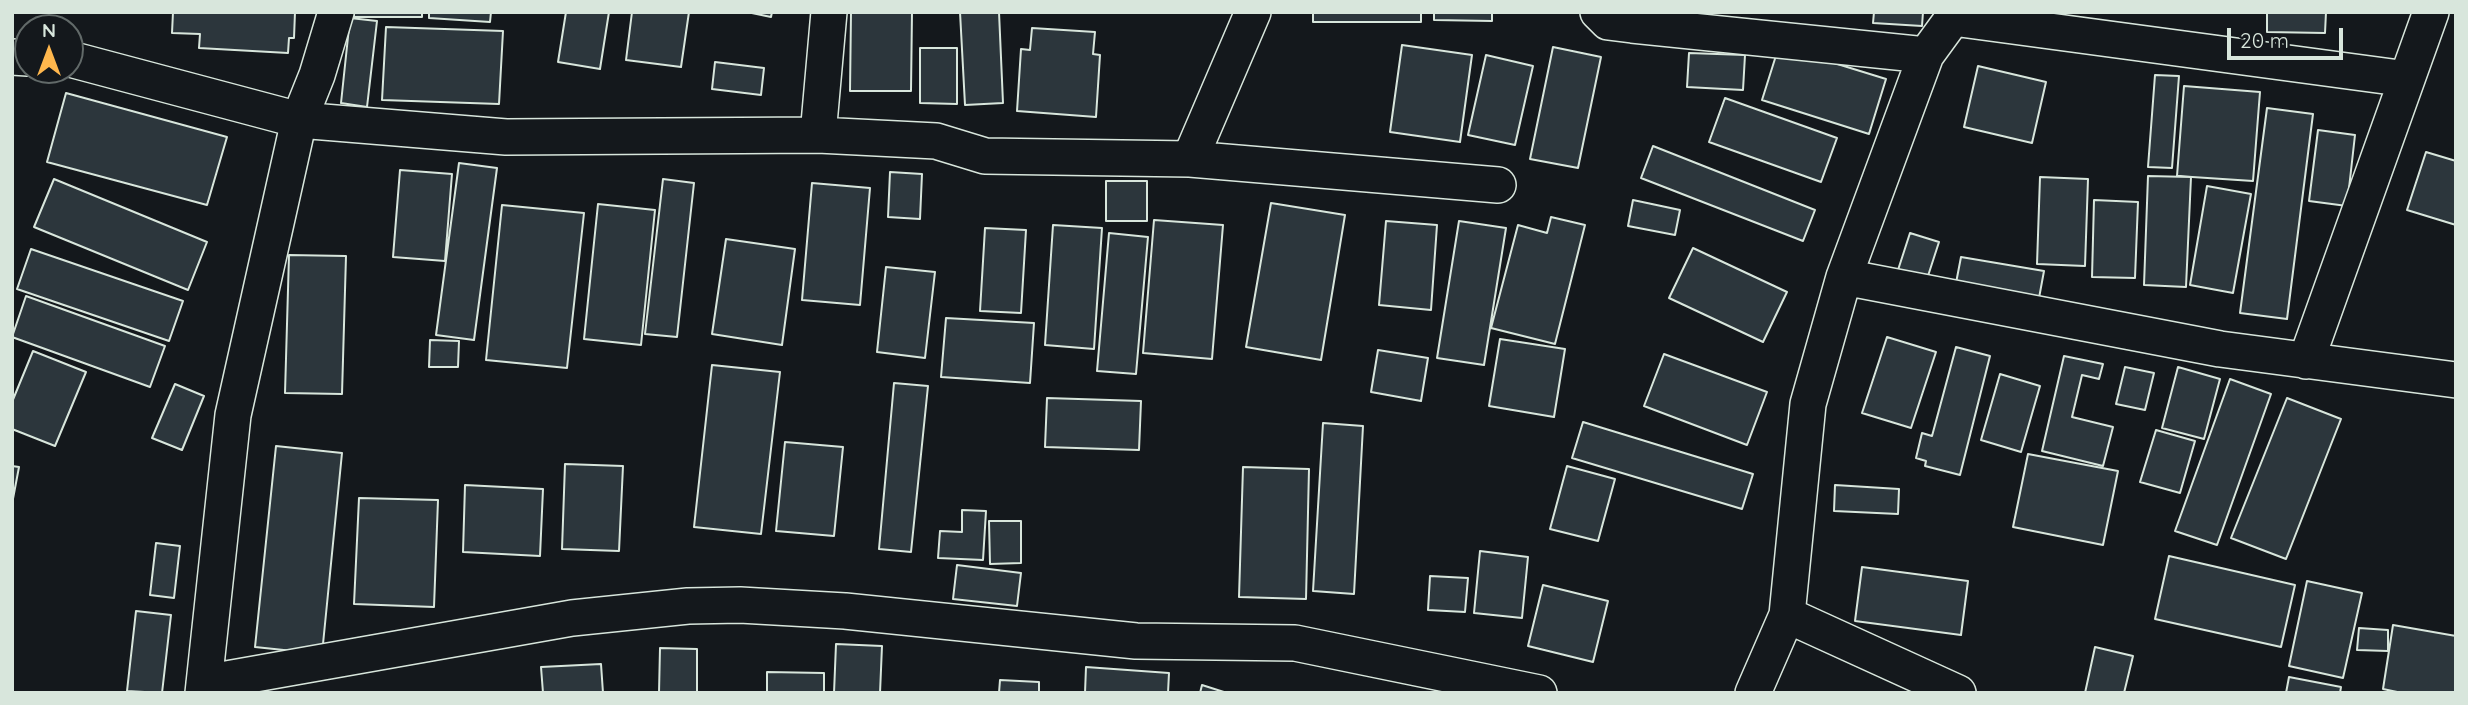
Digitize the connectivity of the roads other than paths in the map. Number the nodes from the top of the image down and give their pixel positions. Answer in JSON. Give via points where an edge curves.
{"nodes":[{"id":1,"x":336,"y":12,"type":"edge"},
{"id":2,"x":828,"y":12,"type":"edge"},
{"id":3,"x":1253,"y":12,"type":"edge"},
{"id":4,"x":1598,"y":12,"type":"edge"},
{"id":5,"x":2431,"y":12,"type":"edge"},
{"id":6,"x":1954,"y":15,"type":"edge"},
{"id":7,"x":1926,"y":55,"type":"junction"},
{"id":8,"x":84,"y":64,"type":"edge"},
{"id":9,"x":2407,"y":79,"type":"junction"},
{"id":10,"x":299,"y":120,"type":"junction"},
{"id":11,"x":818,"y":135,"type":"junction"},
{"id":12,"x":1190,"y":159,"type":"junction"},
{"id":13,"x":1499,"y":184,"type":"dead end"},
{"id":14,"x":1844,"y":277,"type":"junction"},
{"id":15,"x":2306,"y":361,"type":"junction"},
{"id":16,"x":2456,"y":380,"type":"edge"},
{"id":17,"x":1787,"y":615,"type":"junction"},
{"id":18,"x":203,"y":688,"type":"edge"},
{"id":19,"x":1539,"y":693,"type":"edge"},
{"id":20,"x":1754,"y":693,"type":"edge"},
{"id":21,"x":1958,"y":693,"type":"edge"}],
"edges":[{"from":1,"to":10,"type":"street"},
{"from":2,"to":11,"type":"street"},
{"from":3,"to":12,"type":"street"},
{"from":4,"to":7,"type":"street","via":[[1608,22]]},
{"from":5,"to":9,"type":"street"},
{"from":6,"to":7,"type":"street"},
{"from":6,"to":9,"type":"street"},
{"from":7,"to":14,"type":"street"},
{"from":8,"to":10,"type":"street"},
{"from":9,"to":15,"type":"street"},
{"from":10,"to":11,"type":"street","via":[[506,137]]},
{"from":10,"to":18,"type":"street","via":[[233,415]]},
{"from":11,"to":12,"type":"street","via":[[936,141],[985,156]]},
{"from":12,"to":13,"type":"street"},
{"from":14,"to":15,"type":"street","via":[[2220,349]]},
{"from":14,"to":17,"type":"street","via":[[1808,404]]},
{"from":15,"to":16,"type":"street"},
{"from":17,"to":20,"type":"street"},
{"from":17,"to":21,"type":"street"},
{"from":18,"to":19,"type":"street","via":[[572,618],[740,605],[845,611],[1136,641],[1295,643]]}]}
